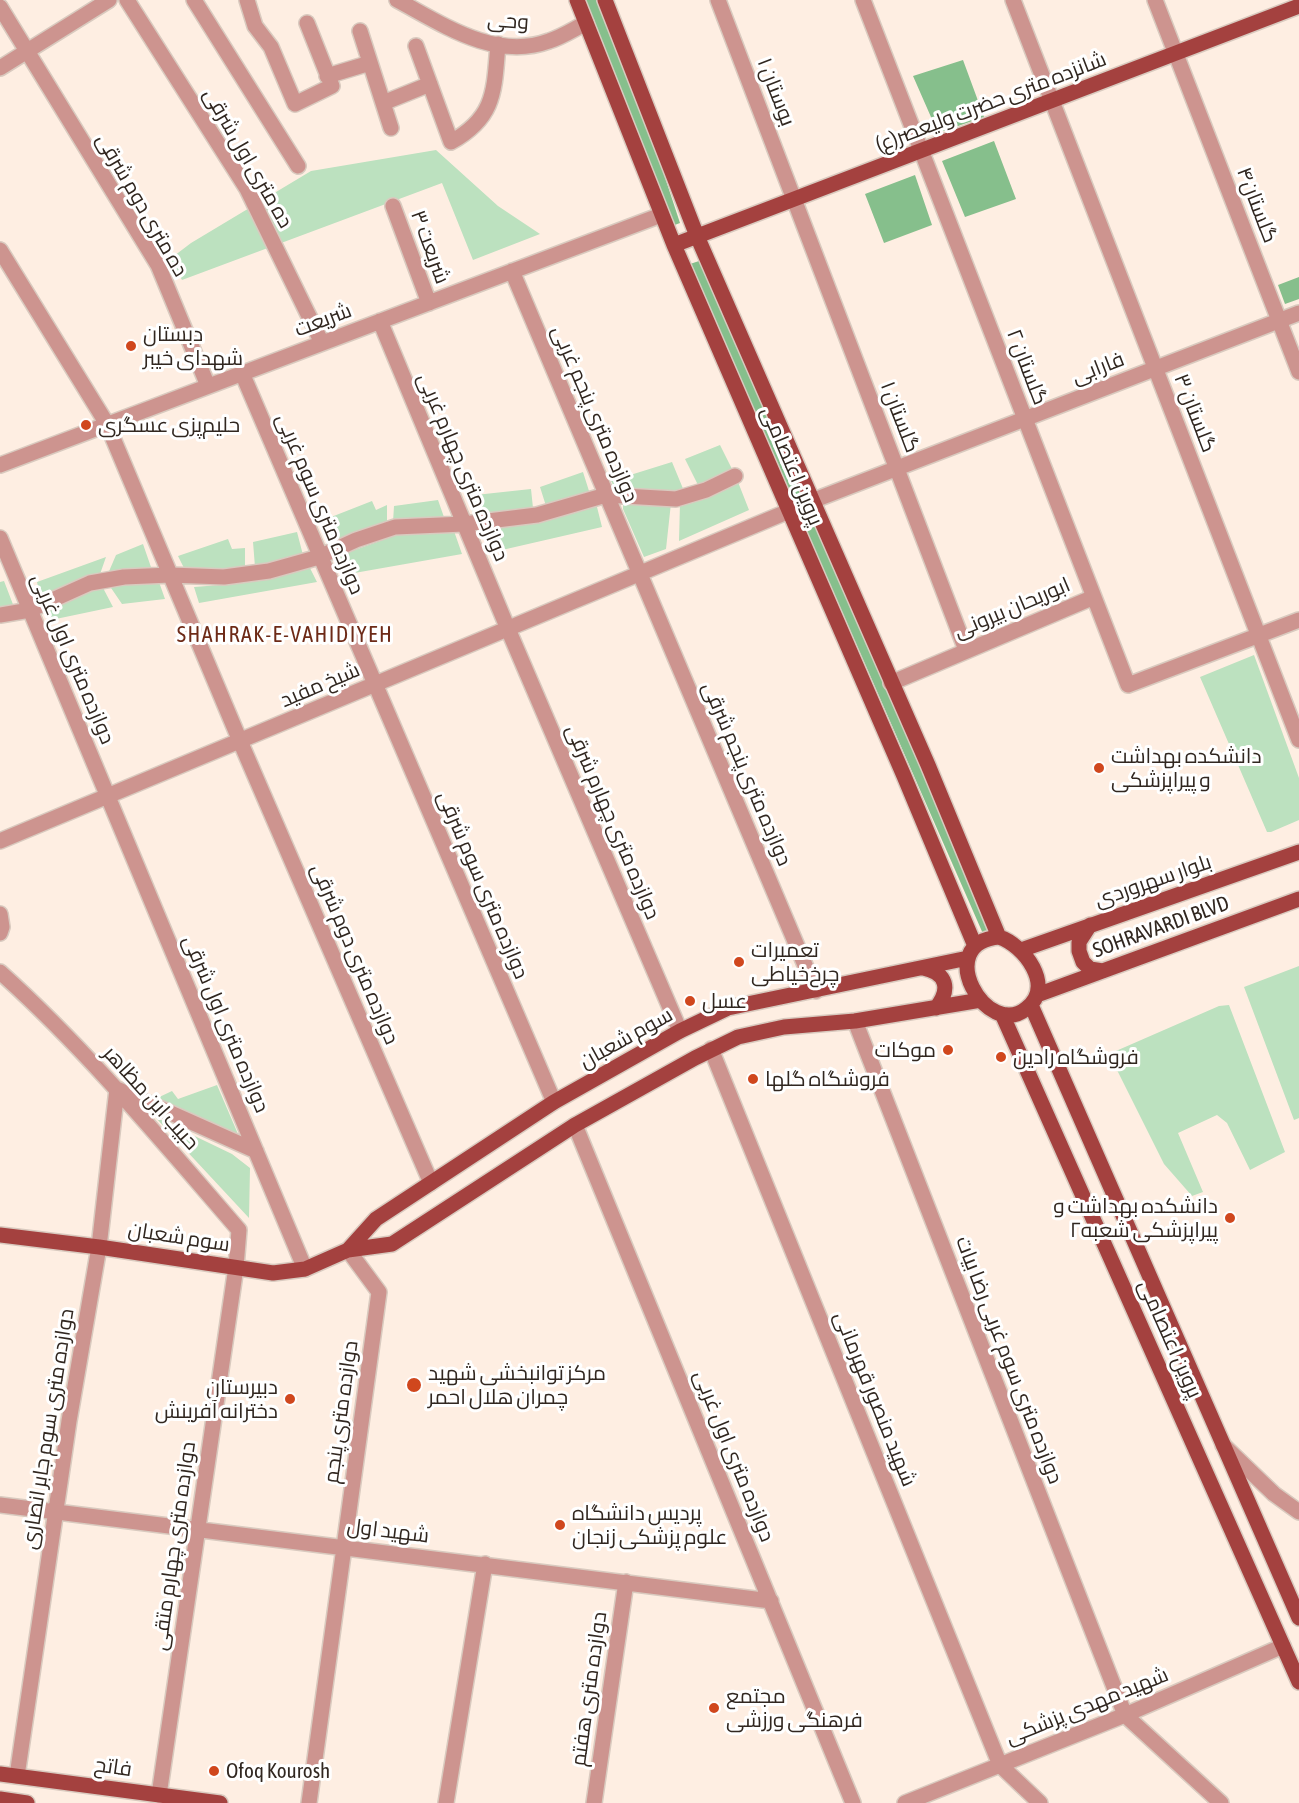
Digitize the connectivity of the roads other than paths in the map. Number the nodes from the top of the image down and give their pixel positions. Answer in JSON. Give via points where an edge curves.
{"nodes":[{"id":1,"x":109,"y":0,"type":"edge"},
{"id":2,"x":127,"y":0,"type":"edge"},
{"id":3,"x":194,"y":0,"type":"edge"},
{"id":4,"x":247,"y":0,"type":"edge"},
{"id":5,"x":397,"y":0,"type":"edge"},
{"id":6,"x":577,"y":0,"type":"edge"},
{"id":7,"x":605,"y":0,"type":"edge"},
{"id":8,"x":718,"y":0,"type":"edge"},
{"id":9,"x":863,"y":0,"type":"edge"},
{"id":10,"x":1013,"y":0,"type":"edge"},
{"id":11,"x":1155,"y":0,"type":"edge"},
{"id":12,"x":1299,"y":6,"type":"edge"},
{"id":13,"x":0,"y":7,"type":"edge"},
{"id":14,"x":307,"y":22,"type":"dead end"},
{"id":15,"x":586,"y":22,"type":"junction"},
{"id":16,"x":360,"y":31,"type":"dead end"},
{"id":17,"x":498,"y":44,"type":"junction"},
{"id":18,"x":416,"y":46,"type":"dead end"},
{"id":19,"x":26,"y":51,"type":"junction"},
{"id":20,"x":1176,"y":54,"type":"junction"},
{"id":21,"x":370,"y":63,"type":"junction"},
{"id":22,"x":0,"y":68,"type":"edge"},
{"id":23,"x":327,"y":76,"type":"junction"},
{"id":24,"x":430,"y":84,"type":"junction"},
{"id":25,"x":1052,"y":101,"type":"junction"},
{"id":26,"x":383,"y":103,"type":"junction"},
{"id":27,"x":391,"y":128,"type":"dead end"},
{"id":28,"x":921,"y":151,"type":"junction"},
{"id":29,"x":298,"y":166,"type":"dead end"},
{"id":30,"x":794,"y":199,"type":"junction"},
{"id":31,"x":393,"y":206,"type":"dead end"},
{"id":32,"x":661,"y":215,"type":"junction"},
{"id":33,"x":697,"y":237,"type":"junction"},
{"id":34,"x":674,"y":245,"type":"junction"},
{"id":35,"x":0,"y":250,"type":"edge"},
{"id":36,"x":512,"y":271,"type":"junction"},
{"id":37,"x":429,"y":303,"type":"junction"},
{"id":38,"x":1299,"y":313,"type":"edge"},
{"id":39,"x":380,"y":321,"type":"junction"},
{"id":40,"x":1279,"y":321,"type":"junction"},
{"id":41,"x":322,"y":343,"type":"junction"},
{"id":42,"x":1155,"y":368,"type":"junction"},
{"id":43,"x":1299,"y":372,"type":"edge"},
{"id":44,"x":242,"y":373,"type":"junction"},
{"id":45,"x":208,"y":386,"type":"junction"},
{"id":46,"x":1025,"y":419,"type":"junction"},
{"id":47,"x":107,"y":424,"type":"junction"},
{"id":48,"x":0,"y":465,"type":"edge"},
{"id":49,"x":896,"y":468,"type":"junction"},
{"id":50,"x":735,"y":476,"type":"dead end"},
{"id":51,"x":606,"y":495,"type":"junction"},
{"id":52,"x":812,"y":501,"type":"junction"},
{"id":53,"x":789,"y":511,"type":"junction"},
{"id":54,"x":464,"y":524,"type":"junction"},
{"id":55,"x":0,"y":538,"type":"edge"},
{"id":56,"x":320,"y":557,"type":"junction"},
{"id":57,"x":640,"y":573,"type":"junction"},
{"id":58,"x":170,"y":575,"type":"junction"},
{"id":59,"x":1094,"y":597,"type":"junction"},
{"id":60,"x":30,"y":610,"type":"junction"},
{"id":61,"x":0,"y":615,"type":"edge"},
{"id":62,"x":1299,"y":620,"type":"edge"},
{"id":63,"x":508,"y":629,"type":"junction"},
{"id":64,"x":1258,"y":635,"type":"junction"},
{"id":65,"x":966,"y":650,"type":"junction"},
{"id":66,"x":891,"y":683,"type":"junction"},
{"id":67,"x":374,"y":685,"type":"junction"},
{"id":68,"x":1299,"y":740,"type":"edge"},
{"id":69,"x":240,"y":741,"type":"junction"},
{"id":70,"x":108,"y":796,"type":"junction"},
{"id":71,"x":0,"y":841,"type":"edge"},
{"id":72,"x":1299,"y":852,"type":"edge"},
{"id":73,"x":1299,"y":899,"type":"edge"},
{"id":74,"x":0,"y":914,"type":"edge"},
{"id":75,"x":1090,"y":925,"type":"junction"},
{"id":76,"x":0,"y":933,"type":"edge"},
{"id":77,"x":999,"y":936,"type":"junction"},
{"id":78,"x":1021,"y":950,"type":"junction"},
{"id":79,"x":972,"y":952,"type":"junction"},
{"id":80,"x":923,"y":968,"type":"junction"},
{"id":81,"x":1103,"y":971,"type":"junction"},
{"id":82,"x":0,"y":972,"type":"edge"},
{"id":83,"x":816,"y":991,"type":"junction"},
{"id":84,"x":981,"y":1000,"type":"junction"},
{"id":85,"x":1034,"y":1000,"type":"junction"},
{"id":86,"x":936,"y":1008,"type":"junction"},
{"id":87,"x":1002,"y":1014,"type":"junction"},
{"id":88,"x":855,"y":1021,"type":"junction"},
{"id":89,"x":680,"y":1031,"type":"junction"},
{"id":90,"x":711,"y":1049,"type":"junction"},
{"id":91,"x":117,"y":1089,"type":"junction"},
{"id":92,"x":554,"y":1102,"type":"junction"},
{"id":93,"x":575,"y":1125,"type":"junction"},
{"id":94,"x":256,"y":1150,"type":"junction"},
{"id":95,"x":431,"y":1183,"type":"junction"},
{"id":96,"x":0,"y":1235,"type":"edge"},
{"id":97,"x":99,"y":1247,"type":"junction"},
{"id":98,"x":348,"y":1250,"type":"junction"},
{"id":99,"x":236,"y":1267,"type":"junction"},
{"id":100,"x":305,"y":1269,"type":"junction"},
{"id":101,"x":1224,"y":1445,"type":"junction"},
{"id":102,"x":0,"y":1505,"type":"edge"},
{"id":103,"x":56,"y":1512,"type":"junction"},
{"id":104,"x":1299,"y":1512,"type":"edge"},
{"id":105,"x":198,"y":1531,"type":"junction"},
{"id":106,"x":343,"y":1546,"type":"junction"},
{"id":107,"x":485,"y":1564,"type":"junction"},
{"id":108,"x":626,"y":1582,"type":"junction"},
{"id":109,"x":771,"y":1601,"type":"junction"},
{"id":110,"x":1299,"y":1618,"type":"edge"},
{"id":111,"x":1284,"y":1646,"type":"junction"},
{"id":112,"x":1299,"y":1682,"type":"edge"},
{"id":113,"x":1125,"y":1715,"type":"junction"},
{"id":114,"x":1000,"y":1765,"type":"junction"},
{"id":115,"x":0,"y":1773,"type":"edge"},
{"id":116,"x":17,"y":1776,"type":"junction"},
{"id":117,"x":159,"y":1795,"type":"junction"},
{"id":118,"x":0,"y":1799,"type":"edge"},
{"id":119,"x":27,"y":1803,"type":"edge"},
{"id":120,"x":220,"y":1803,"type":"edge"},
{"id":121,"x":309,"y":1803,"type":"edge"},
{"id":122,"x":446,"y":1803,"type":"edge"},
{"id":123,"x":594,"y":1803,"type":"edge"},
{"id":124,"x":853,"y":1803,"type":"edge"},
{"id":125,"x":905,"y":1803,"type":"edge"},
{"id":126,"x":1040,"y":1803,"type":"edge"},
{"id":127,"x":1221,"y":1803,"type":"edge"}],
"edges":[{"from":1,"to":19,"type":"street"},
{"from":2,"to":41,"type":"street","name":"ده متری اول شرقی","via":[[246,189]]},
{"from":3,"to":29,"type":"street"},
{"from":4,"to":23,"type":"street","via":[[255,26],[271,47],[295,104],[332,86]]},
{"from":5,"to":17,"type":"street","name":"وحی","via":[[470,38]]},
{"from":6,"to":15,"type":"main road","name":"پروین اعتصامی"},
{"from":7,"to":33,"type":"main road","name":"پروین اعتصامی"},
{"from":8,"to":30,"type":"street","name":"بوستان ۱"},
{"from":9,"to":28,"type":"street","name":"گلستان ۲"},
{"from":10,"to":25,"type":"street","name":"گلستان ۳"},
{"from":11,"to":20,"type":"street","name":"گلستان۴"},
{"from":12,"to":20,"type":"main road","name":"شانزده متری حضرت ولیعصر(ع)"},
{"from":13,"to":19,"type":"street","name":"ده متری دوم شرقی"},
{"from":14,"to":23,"type":"street"},
{"from":15,"to":17,"type":"street","name":"وحی","via":[[548,42],[521,47]]},
{"from":15,"to":32,"type":"main road","name":"پروین اعتصامی"},
{"from":16,"to":21,"type":"street"},
{"from":17,"to":24,"type":"street","via":[[492,100],[480,119],[451,142]]},
{"from":18,"to":24,"type":"street"},
{"from":19,"to":22,"type":"street"},
{"from":19,"to":45,"type":"street","name":"ده متری دوم شرقی","via":[[158,265]]},
{"from":20,"to":25,"type":"main road","name":"شانزده متری حضرت ولیعصر(ع)"},
{"from":20,"to":40,"type":"street","name":"گلستان۴"},
{"from":21,"to":23,"type":"street"},
{"from":21,"to":26,"type":"street"},
{"from":24,"to":26,"type":"street"},
{"from":25,"to":28,"type":"main road","name":"شانزده متری حضرت ولیعصر(ع)"},
{"from":25,"to":42,"type":"street","name":"گلستان ۳"},
{"from":26,"to":27,"type":"street"},
{"from":28,"to":30,"type":"main road","name":"شانزده متری حضرت ولیعصر(ع)"},
{"from":28,"to":46,"type":"street","name":"گلستان ۲"},
{"from":30,"to":33,"type":"main road","name":"شانزده متری حضرت ولیعصر(ع)"},
{"from":30,"to":49,"type":"street","name":"گلستان ۱"},
{"from":31,"to":37,"type":"street","name":"شریعت ۳"},
{"from":32,"to":34,"type":"main road","name":"پروین اعتصامی"},
{"from":32,"to":36,"type":"street","name":"شریعت"},
{"from":33,"to":34,"type":"main road","name":"شانزده متری حضرت ولیعصر(ع)"},
{"from":33,"to":52,"type":"main road","name":"پروین اعتصامی"},
{"from":34,"to":53,"type":"main road","name":"پروین اعتصامی"},
{"from":35,"to":47,"type":"street","name":"دوازده متری دوم شرقی"},
{"from":36,"to":37,"type":"street","name":"شریعت"},
{"from":36,"to":51,"type":"street","name":"دوازده متری پنجم غربی"},
{"from":37,"to":39,"type":"street","name":"شریعت"},
{"from":38,"to":40,"type":"street","name":"فارابی"},
{"from":39,"to":41,"type":"street","name":"شریعت"},
{"from":39,"to":54,"type":"street","name":"دوازده متری چهارم غربی"},
{"from":40,"to":42,"type":"street","name":"فارابی"},
{"from":40,"to":43,"type":"street","name":"گلستان۴"},
{"from":41,"to":44,"type":"street","name":"شریعت"},
{"from":42,"to":46,"type":"street","name":"فارابی"},
{"from":42,"to":64,"type":"street","name":"گلستان ۳"},
{"from":44,"to":45,"type":"street","name":"شریعت"},
{"from":44,"to":56,"type":"street","name":"دوازده متری سوم غربی"},
{"from":45,"to":47,"type":"street","name":"شریعت"},
{"from":46,"to":49,"type":"street","name":"فارابی"},
{"from":46,"to":59,"type":"street","name":"گلستان ۲"},
{"from":47,"to":48,"type":"street","name":"شریعت"},
{"from":47,"to":58,"type":"street","name":"دوازده متری دوم شرقی"},
{"from":49,"to":52,"type":"street","name":"فارابی"},
{"from":49,"to":65,"type":"street","name":"گلستان ۱"},
{"from":50,"to":51,"type":"street","via":[[676,499]]},
{"from":51,"to":54,"type":"street","via":[[537,515]]},
{"from":51,"to":57,"type":"street","name":"دوازده متری پنجم غربی"},
{"from":52,"to":66,"type":"main road","name":"پروین اعتصامی"},
{"from":53,"to":57,"type":"street","name":"شیخ مفید"},
{"from":53,"to":79,"type":"main road","name":"پروین اعتصامی","via":[[904,776]]},
{"from":54,"to":56,"type":"street","via":[[395,527]]},
{"from":54,"to":63,"type":"street","name":"دوازده متری چهارم غربی"},
{"from":55,"to":60,"type":"street","name":"دوازده متری اول غربی"},
{"from":56,"to":58,"type":"street","via":[[269,571],[224,577]]},
{"from":56,"to":67,"type":"street","name":"دوازده متری سوم غربی"},
{"from":57,"to":63,"type":"street","name":"شیخ مفید"},
{"from":57,"to":83,"type":"street","name":"دوازده متری پنجم شرقی"},
{"from":58,"to":60,"type":"street","via":[[90,583]]},
{"from":58,"to":69,"type":"street","name":"دوازده متری دوم شرقی"},
{"from":59,"to":64,"type":"street","name":"ابوریحان بیرونی","via":[[1128,685]]},
{"from":59,"to":65,"type":"street","name":"ابوریحان بیرونی"},
{"from":60,"to":61,"type":"street"},
{"from":60,"to":70,"type":"street","name":"دوازده متری اول غربی"},
{"from":62,"to":64,"type":"street","name":"ابوریحان بیرونی"},
{"from":63,"to":67,"type":"street","name":"شیخ مفید"},
{"from":63,"to":89,"type":"street","name":"دوازده متری چهارم شرقی"},
{"from":64,"to":68,"type":"street","name":"گلستان ۳"},
{"from":65,"to":66,"type":"street","name":"ابوریحان بیرونی"},
{"from":66,"to":77,"type":"main road","name":"پروین اعتصامی"},
{"from":67,"to":69,"type":"street","name":"شیخ مفید"},
{"from":67,"to":92,"type":"street","name":"دوازده متری سوم شرقی"},
{"from":69,"to":70,"type":"street","name":"شیخ مفید"},
{"from":69,"to":95,"type":"street","name":"دوازده متری دوم شرقی"},
{"from":70,"to":71,"type":"street","name":"شیخ مفید"},
{"from":70,"to":94,"type":"street","name":"دوازده متری اول شرقی"},
{"from":72,"to":75,"type":"main road","name":"بلوار سهروردی"},
{"from":73,"to":81,"type":"main road","name":"SOHRAVARDI BLVD"},
{"from":74,"to":76,"type":"street"},
{"from":75,"to":78,"type":"main road","name":"بلوار سهروردی"},
{"from":75,"to":81,"type":"main road","via":[[1078,951],[1090,969]]},
{"from":77,"to":78,"type":"main road"},
{"from":77,"to":79,"type":"main road","via":[[987,938]]},
{"from":78,"to":85,"type":"main road","via":[[1031,963],[1038,984]]},
{"from":79,"to":80,"type":"main road","name":"سوم شعبان"},
{"from":79,"to":84,"type":"main road","via":[[967,971]]},
{"from":80,"to":83,"type":"main road","name":"سوم شعبان"},
{"from":80,"to":86,"type":"main road","via":[[944,981],[945,990]]},
{"from":81,"to":85,"type":"main road","name":"SOHRAVARDI BLVD"},
{"from":82,"to":91,"type":"street","name":"حبیب ابن مظاهر"},
{"from":83,"to":89,"type":"main road","name":"سوم شعبان","via":[[728,1008]]},
{"from":84,"to":86,"type":"main road","name":"سوم شعبان"},
{"from":84,"to":87,"type":"main road"},
{"from":85,"to":87,"type":"main road","via":[[1022,1012]]},
{"from":85,"to":101,"type":"main road","name":"پروین اعتصامی"},
{"from":86,"to":88,"type":"main road","name":"سوم شعبان"},
{"from":87,"to":111,"type":"main road","name":"پروین اعتصامی"},
{"from":88,"to":90,"type":"main road","name":"سوم شعبان","via":[[784,1027],[738,1037]]},
{"from":88,"to":113,"type":"street","name":"دوازده متری سوم غربی رضا بیات"},
{"from":89,"to":92,"type":"main road","name":"سوم شعبان"},
{"from":90,"to":93,"type":"main road","name":"سوم شعبان"},
{"from":90,"to":114,"type":"street","name":"شهید منصور قهرمانی"},
{"from":91,"to":94,"type":"street"},
{"from":91,"to":97,"type":"street","name":"دوازده متری سوم جابر انصاری"},
{"from":91,"to":99,"type":"street","name":"حبیب ابن مظاهر","via":[[239,1230]]},
{"from":92,"to":95,"type":"main road","name":"سوم شعبان"},
{"from":93,"to":98,"type":"main road","name":"سوم شعبان","via":[[392,1244]]},
{"from":93,"to":109,"type":"street","name":"دوازده متری اول غربی"},
{"from":94,"to":100,"type":"street","name":"دوازده متری اول شرقی"},
{"from":95,"to":98,"type":"main road","name":"سوم شعبان","via":[[375,1219]]},
{"from":96,"to":97,"type":"main road","name":"سوم شعبان"},
{"from":97,"to":99,"type":"main road","name":"سوم شعبان"},
{"from":97,"to":103,"type":"street","name":"دوازده متری سوم جابر انصاری"},
{"from":98,"to":100,"type":"main road","name":"سوم شعبان"},
{"from":98,"to":106,"type":"street","name":"دوازده متری پنجم","via":[[379,1292]]},
{"from":99,"to":100,"type":"main road","name":"سوم شعبان","via":[[273,1272]]},
{"from":99,"to":105,"type":"street","name":"دوازده متری چهارم متقی"},
{"from":101,"to":104,"type":"street"},
{"from":101,"to":110,"type":"main road","name":"پروین اعتصامی"},
{"from":102,"to":103,"type":"street","name":"شهید اول"},
{"from":103,"to":105,"type":"street","name":"شهید اول"},
{"from":103,"to":116,"type":"street","name":"دوازده متری سوم جابر انصاری"},
{"from":105,"to":106,"type":"street","name":"شهید اول"},
{"from":105,"to":117,"type":"street","name":"دوازده متری چهارم متقی"},
{"from":106,"to":107,"type":"street","name":"شهید اول"},
{"from":106,"to":121,"type":"street","name":"دوازده متری پنجم"},
{"from":107,"to":108,"type":"street","name":"شهید اول"},
{"from":107,"to":122,"type":"street"},
{"from":108,"to":109,"type":"street","name":"شهید اول"},
{"from":108,"to":123,"type":"street","name":"دوازده متری هفتم"},
{"from":109,"to":124,"type":"street","name":"دوازده متری اول غربی"},
{"from":111,"to":112,"type":"main road","name":"پروین اعتصامی"},
{"from":111,"to":113,"type":"street","name":"شهید مهدی پزشکی"},
{"from":113,"to":114,"type":"street","name":"شهید مهدی پزشکی"},
{"from":113,"to":127,"type":"street"},
{"from":114,"to":125,"type":"street","name":"شهید مهدی پزشکی"},
{"from":114,"to":126,"type":"street"},
{"from":115,"to":116,"type":"main road","name":"فاتح"},
{"from":116,"to":117,"type":"main road","name":"فاتح"},
{"from":117,"to":120,"type":"main road","name":"فاتح"},
{"from":118,"to":119,"type":"main road"}]}
